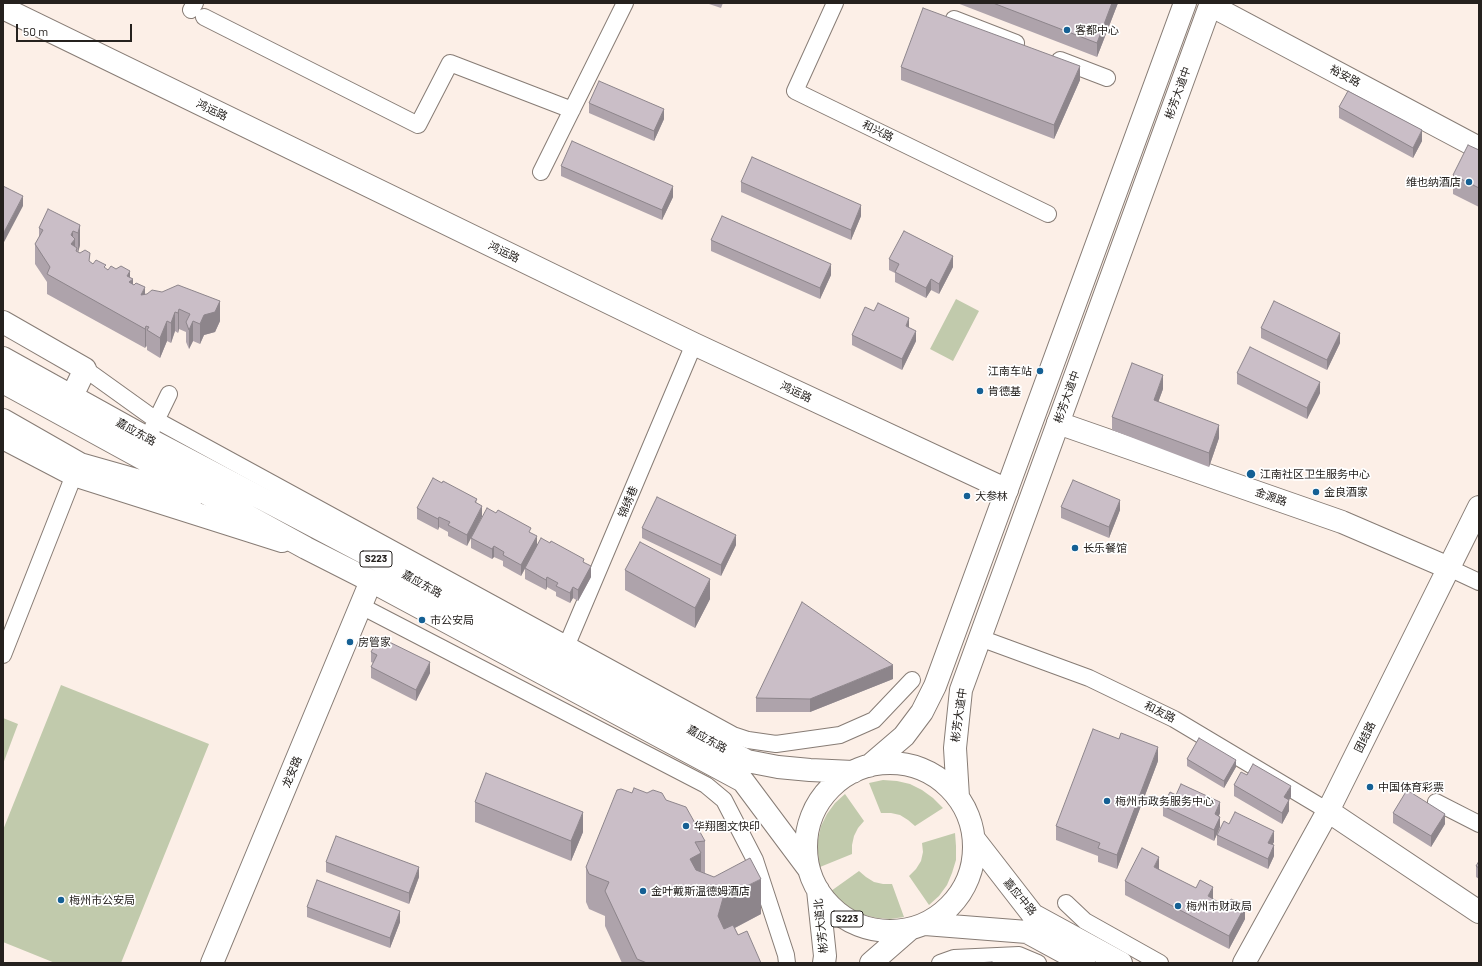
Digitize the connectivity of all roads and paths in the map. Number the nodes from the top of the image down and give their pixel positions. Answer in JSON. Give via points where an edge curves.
{"nodes":[{"id":1,"x":624,"y":3,"type":"edge"},
{"id":2,"x":835,"y":3,"type":"edge"},
{"id":3,"x":1185,"y":3,"type":"edge"},
{"id":4,"x":1209,"y":4,"type":"edge"},
{"id":5,"x":3,"y":8,"type":"edge"},
{"id":6,"x":197,"y":10,"type":"edge"},
{"id":7,"x":954,"y":19,"type":"edge"},
{"id":8,"x":1027,"y":47,"type":"edge"},
{"id":9,"x":1049,"y":55,"type":"edge"},
{"id":10,"x":1107,"y":78,"type":"dead end"},
{"id":11,"x":572,"y":110,"type":"junction"},
{"id":12,"x":1479,"y":148,"type":"edge"},
{"id":13,"x":541,"y":172,"type":"dead end"},
{"id":14,"x":1048,"y":214,"type":"dead end"},
{"id":15,"x":3,"y":322,"type":"edge"},
{"id":16,"x":694,"y":344,"type":"junction"},
{"id":17,"x":3,"y":358,"type":"edge"},
{"id":18,"x":85,"y":369,"type":"junction"},
{"id":19,"x":3,"y":382,"type":"edge"},
{"id":20,"x":169,"y":394,"type":"dead end"},
{"id":21,"x":66,"y":405,"type":"junction"},
{"id":22,"x":3,"y":420,"type":"edge"},
{"id":23,"x":1058,"y":423,"type":"junction"},
{"id":24,"x":152,"y":429,"type":"junction"},
{"id":25,"x":35,"y":437,"type":"junction"},
{"id":26,"x":3,"y":438,"type":"edge"},
{"id":27,"x":74,"y":475,"type":"junction"},
{"id":28,"x":1007,"y":490,"type":"junction"},
{"id":29,"x":230,"y":506,"type":"junction"},
{"id":30,"x":1479,"y":507,"type":"edge"},
{"id":31,"x":306,"y":548,"type":"junction"},
{"id":32,"x":1449,"y":568,"type":"junction"},
{"id":33,"x":371,"y":581,"type":"junction"},
{"id":34,"x":1479,"y":582,"type":"edge"},
{"id":35,"x":360,"y":606,"type":"junction"},
{"id":36,"x":980,"y":638,"type":"junction"},
{"id":37,"x":564,"y":652,"type":"junction"},
{"id":38,"x":3,"y":654,"type":"edge"},
{"id":39,"x":912,"y":680,"type":"dead end"},
{"id":40,"x":861,"y":769,"type":"junction"},
{"id":41,"x":958,"y":797,"type":"junction"},
{"id":42,"x":1436,"y":802,"type":"dead end"},
{"id":43,"x":1328,"y":811,"type":"junction"},
{"id":44,"x":1479,"y":824,"type":"edge"},
{"id":45,"x":974,"y":839,"type":"junction"},
{"id":46,"x":808,"y":868,"type":"junction"},
{"id":47,"x":818,"y":890,"type":"junction"},
{"id":48,"x":1066,"y":903,"type":"dead end"},
{"id":49,"x":1479,"y":912,"type":"edge"},
{"id":50,"x":918,"y":926,"type":"junction"},
{"id":51,"x":212,"y":963,"type":"edge"},
{"id":52,"x":787,"y":963,"type":"edge"},
{"id":53,"x":824,"y":963,"type":"edge"},
{"id":54,"x":871,"y":963,"type":"edge"},
{"id":55,"x":940,"y":963,"type":"edge"},
{"id":56,"x":1038,"y":963,"type":"edge"},
{"id":57,"x":1084,"y":963,"type":"edge"},
{"id":58,"x":1121,"y":963,"type":"edge"},
{"id":59,"x":1160,"y":963,"type":"edge"},
{"id":60,"x":1244,"y":963,"type":"edge"}],
"edges":[{"from":1,"to":11,"type":"street"},
{"from":2,"to":14,"type":"street","name":"和兴路","via":[[795,91]]},
{"from":3,"to":28,"type":"main road"},
{"from":4,"to":12,"type":"main road","name":"裕安路"},
{"from":4,"to":23,"type":"main road","name":"彬芳大道中"},
{"from":5,"to":16,"type":"main road","name":"鸿运路"},
{"from":6,"to":11,"type":"street","via":[[418,125],[450,64]]},
{"from":7,"to":8,"type":"street"},
{"from":9,"to":10,"type":"street"},
{"from":11,"to":13,"type":"street"},
{"from":15,"to":18,"type":"main road"},
{"from":16,"to":28,"type":"main road","name":"鸿运路"},
{"from":16,"to":37,"type":"street","name":"锦绣巷"},
{"from":17,"to":21,"type":"main road","name":"嘉应东路","number":"S223"},
{"from":18,"to":21,"type":"main road"},
{"from":18,"to":24,"type":"street"},
{"from":19,"to":21,"type":"main road","name":"嘉应东路","number":"S223"},
{"from":20,"to":24,"type":"street"},
{"from":21,"to":24,"type":"main road","name":"嘉应东路","number":"S223"},
{"from":21,"to":25,"type":"main road","via":[[52,431]]},
{"from":21,"to":29,"type":"main road","name":"嘉应东路","number":"S223"},
{"from":22,"to":25,"type":"main road"},
{"from":23,"to":32,"type":"main road","name":"金源路","via":[[1342,522]]},
{"from":23,"to":36,"type":"main road","name":"彬芳大道中"},
{"from":24,"to":37,"type":"main road","name":"嘉应东路","number":"S223","via":[[368,554]]},
{"from":25,"to":29,"type":"main road","via":[[80,464]]},
{"from":26,"to":27,"type":"main road"},
{"from":27,"to":31,"type":"main road"},
{"from":27,"to":38,"type":"street"},
{"from":28,"to":40,"type":"main road","via":[[935,686],[922,712],[904,736]]},
{"from":29,"to":31,"type":"main road","name":"嘉应东路","number":"S223"},
{"from":30,"to":32,"type":"main road","name":"团结路"},
{"from":31,"to":33,"type":"main road","name":"嘉应东路","number":"S223"},
{"from":32,"to":34,"type":"street","name":"金源路"},
{"from":32,"to":43,"type":"main road","name":"团结路"},
{"from":33,"to":35,"type":"main road","name":"龙安路"},
{"from":33,"to":46,"type":"main road","name":"嘉应东路","number":"S223","via":[[743,781]]},
{"from":35,"to":51,"type":"main road","name":"龙安路"},
{"from":35,"to":52,"type":"street","via":[[706,785],[724,800],[755,860]]},
{"from":36,"to":41,"type":"main road","name":"彬芳大道中","via":[[961,690],[955,748]]},
{"from":36,"to":43,"type":"street","name":"和友路","via":[[1089,678],[1174,719]]},
{"from":37,"to":39,"type":"street","via":[[733,735],[776,744],[840,735],[874,720]]},
{"from":37,"to":40,"type":"main road","name":"嘉应东路","number":"S223","via":[[748,761],[810,770]]},
{"from":40,"to":41,"type":"main road","number":"S223","via":[[885,763],[919,768],[948,786]]},
{"from":40,"to":46,"type":"main road","via":[[838,781],[816,806],[806,838]]},
{"from":41,"to":45,"type":"main road","number":"S223","via":[[966,810]]},
{"from":42,"to":44,"type":"street"},
{"from":43,"to":49,"type":"main road"},
{"from":43,"to":60,"type":"main road","name":"团结路"},
{"from":45,"to":50,"type":"main road","via":[[973,861],[967,883],[950,907]]},
{"from":45,"to":58,"type":"main road","name":"嘉应中路","number":"S223","via":[[1033,915]]},
{"from":46,"to":47,"type":"main road","number":"S223"},
{"from":47,"to":50,"type":"main road","number":"S223","via":[[838,913],[865,927],[895,931]]},
{"from":47,"to":53,"type":"main road","name":"彬芳大道北"},
{"from":48,"to":59,"type":"street","via":[[1085,922]]},
{"from":50,"to":54,"type":"main road"},
{"from":50,"to":57,"type":"main road","name":"嘉应中路","number":"S223","via":[[1027,932]]},
{"from":55,"to":56,"type":"street","via":[[954,958],[1019,955]]}]}
